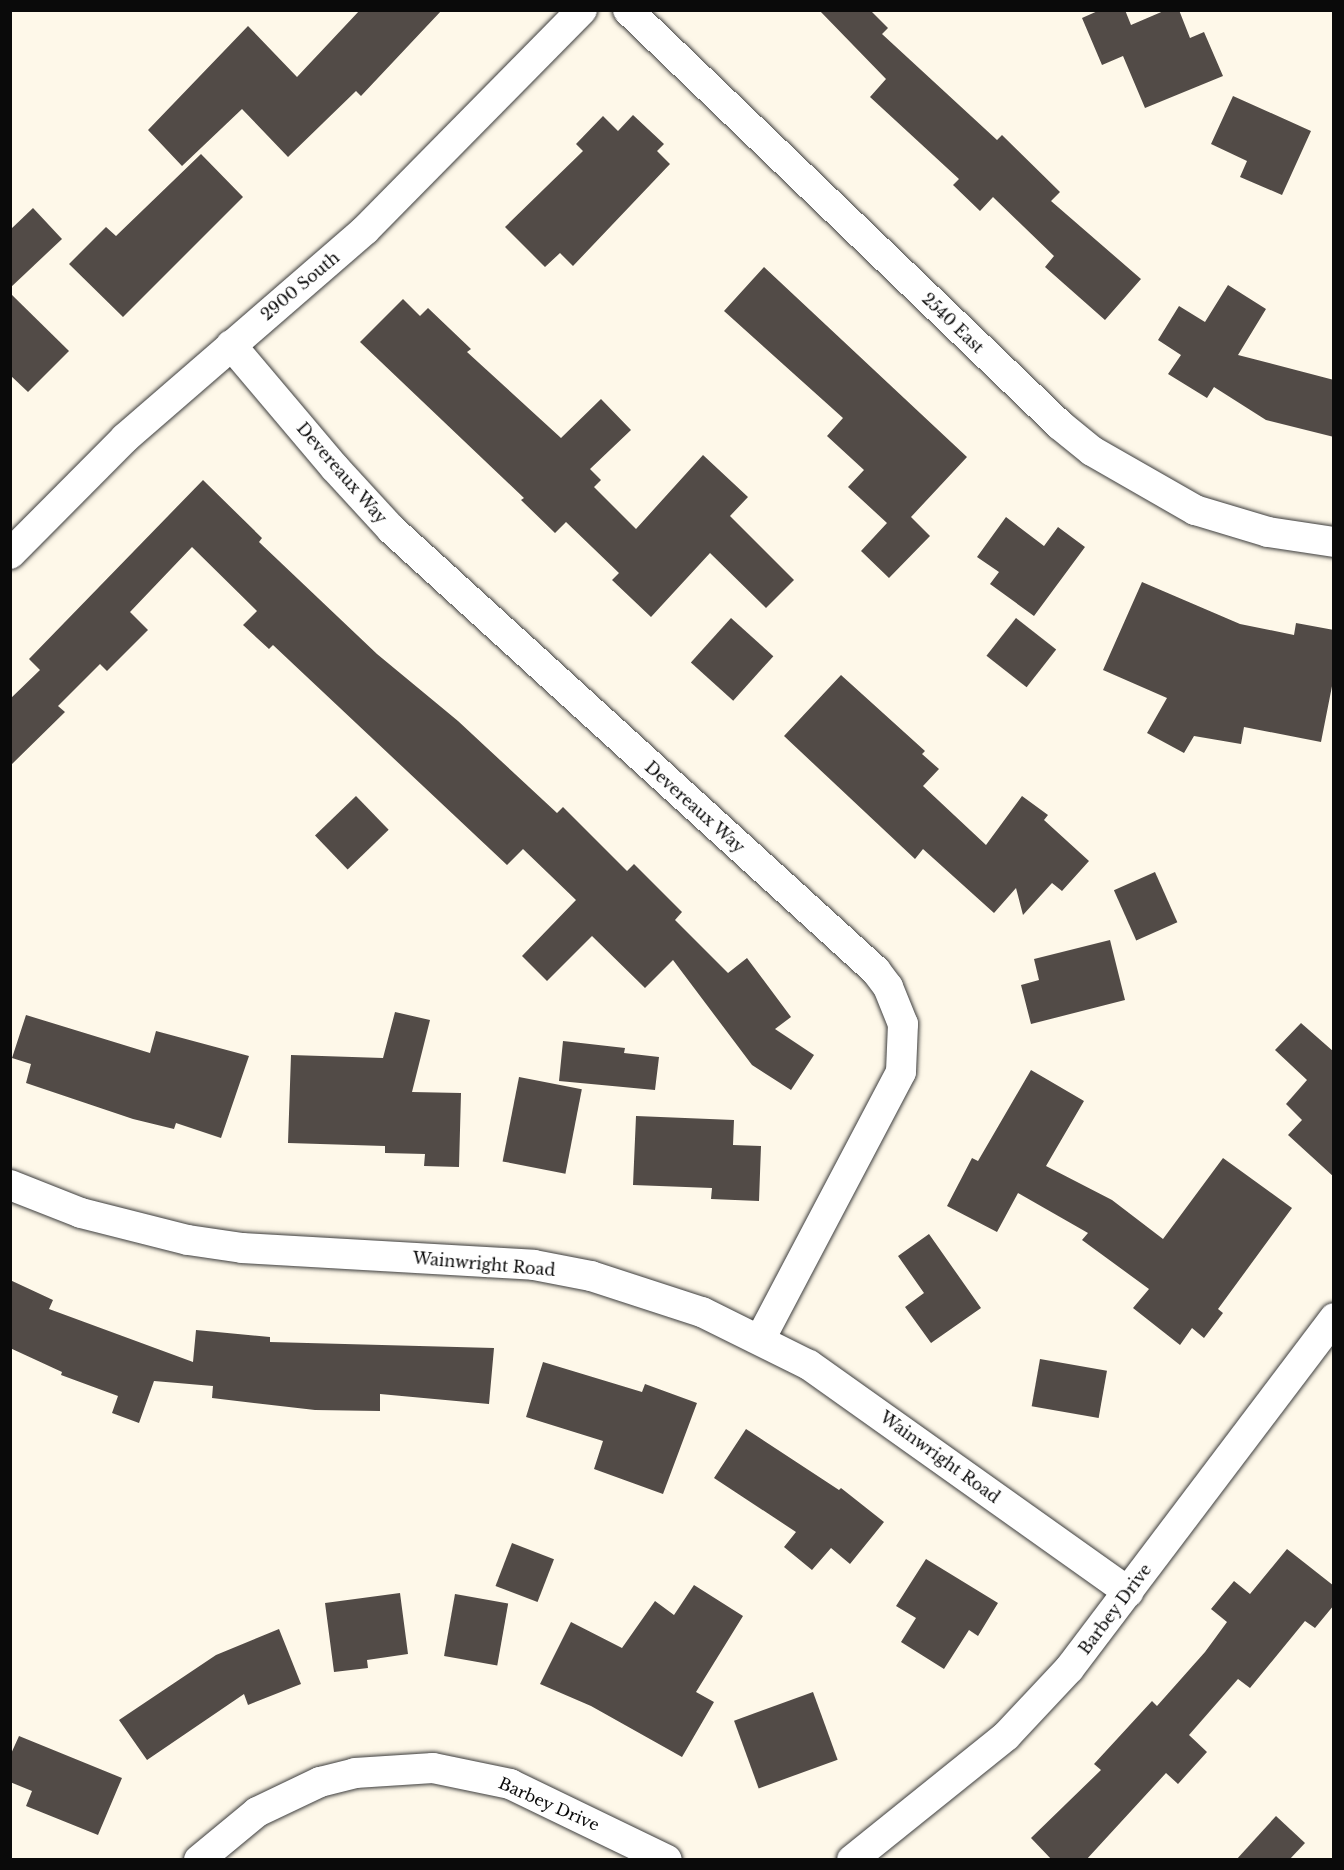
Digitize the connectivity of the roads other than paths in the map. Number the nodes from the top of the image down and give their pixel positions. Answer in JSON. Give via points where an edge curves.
{"nodes":[{"id":1,"x":582,"y":10,"type":"edge"},
{"id":2,"x":628,"y":10,"type":"edge"},
{"id":3,"x":231,"y":345,"type":"junction"},
{"id":4,"x":1334,"y":542,"type":"edge"},
{"id":5,"x":10,"y":554,"type":"edge"},
{"id":6,"x":10,"y":1185,"type":"edge"},
{"id":7,"x":1334,"y":1318,"type":"edge"},
{"id":8,"x":760,"y":1339,"type":"junction"},
{"id":9,"x":1129,"y":1592,"type":"junction"},
{"id":10,"x":199,"y":1860,"type":"edge"},
{"id":11,"x":667,"y":1860,"type":"edge"},
{"id":12,"x":852,"y":1860,"type":"edge"}],
"edges":[{"from":1,"to":3,"type":"street","name":"2900 South","via":[[365,230]]},
{"from":2,"to":4,"type":"street","name":"2540 East","via":[[1060,425],[1092,451],[1159,493],[1204,513],[1268,532]]},
{"from":3,"to":5,"type":"street","name":"2900 South","via":[[93,468]]},
{"from":3,"to":8,"type":"street","name":"Devereaux Way","via":[[391,529],[876,971],[893,996],[903,1024],[901,1072]]},
{"from":6,"to":8,"type":"street","name":"Wainwright Road","via":[[81,1213],[188,1240],[242,1248],[479,1260],[591,1276],[702,1312]]},
{"from":7,"to":9,"type":"street","name":"Barbey Drive"},
{"from":8,"to":9,"type":"street","name":"Wainwright Road","via":[[854,1395]]},
{"from":9,"to":12,"type":"street","name":"Barbey Drive","via":[[1069,1669],[1006,1736]]},
{"from":10,"to":11,"type":"street","name":"Barbey Drive","via":[[257,1812],[320,1782],[354,1773],[433,1768],[510,1784]]}]}
